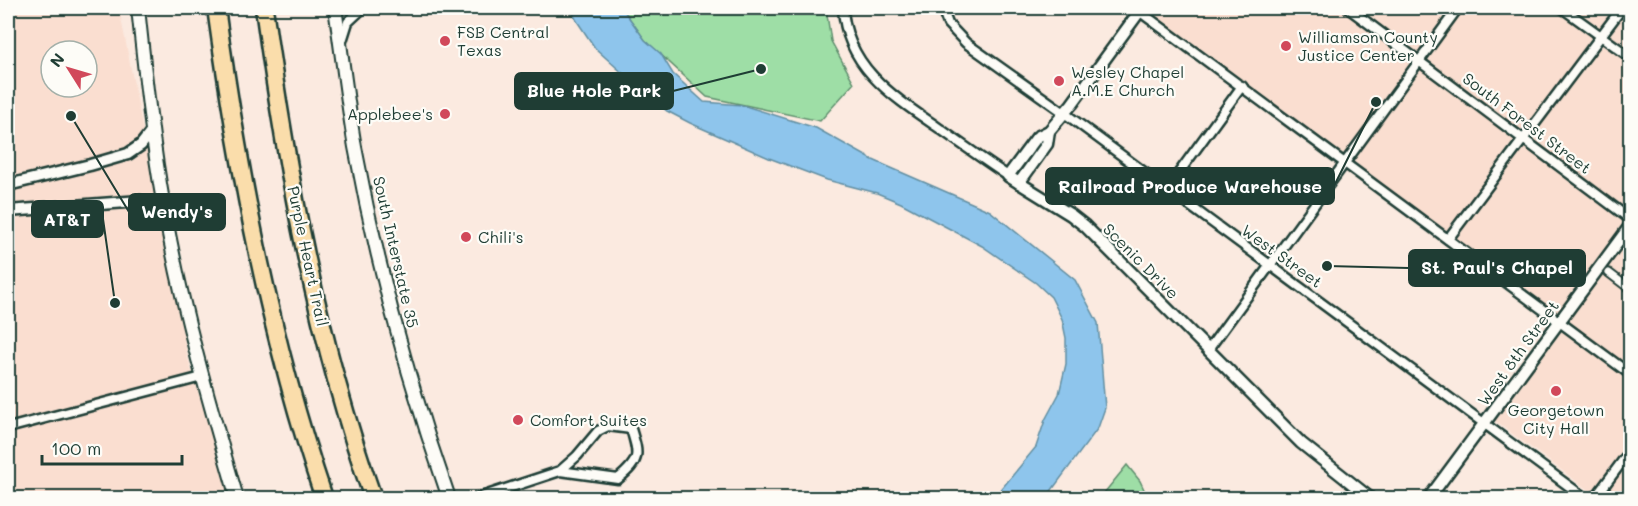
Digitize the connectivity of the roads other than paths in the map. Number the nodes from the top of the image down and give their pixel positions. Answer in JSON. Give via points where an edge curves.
{"nodes":[{"id":1,"x":138,"y":8,"type":"edge"},
{"id":2,"x":216,"y":8,"type":"edge"},
{"id":3,"x":264,"y":8,"type":"edge"},
{"id":4,"x":335,"y":8,"type":"edge"},
{"id":5,"x":363,"y":8,"type":"edge"},
{"id":6,"x":843,"y":8,"type":"edge"},
{"id":7,"x":942,"y":8,"type":"edge"},
{"id":8,"x":1348,"y":8,"type":"edge"},
{"id":9,"x":1458,"y":8,"type":"edge"},
{"id":10,"x":1562,"y":8,"type":"edge"},
{"id":11,"x":1622,"y":8,"type":"edge"},
{"id":12,"x":1139,"y":9,"type":"edge"},
{"id":13,"x":1602,"y":36,"type":"junction"},
{"id":14,"x":341,"y":47,"type":"junction"},
{"id":15,"x":1630,"y":57,"type":"edge"},
{"id":16,"x":1419,"y":60,"type":"junction"},
{"id":17,"x":1242,"y":86,"type":"junction"},
{"id":18,"x":1063,"y":112,"type":"junction"},
{"id":19,"x":152,"y":131,"type":"junction"},
{"id":20,"x":1049,"y":131,"type":"junction"},
{"id":21,"x":1523,"y":138,"type":"junction"},
{"id":22,"x":1344,"y":162,"type":"junction"},
{"id":23,"x":1008,"y":176,"type":"junction"},
{"id":24,"x":1019,"y":183,"type":"junction"},
{"id":25,"x":8,"y":185,"type":"edge"},
{"id":26,"x":1167,"y":189,"type":"junction"},
{"id":27,"x":164,"y":208,"type":"junction"},
{"id":28,"x":8,"y":211,"type":"edge"},
{"id":29,"x":1630,"y":219,"type":"edge"},
{"id":30,"x":1630,"y":226,"type":"edge"},
{"id":31,"x":1448,"y":239,"type":"junction"},
{"id":32,"x":1269,"y":266,"type":"junction"},
{"id":33,"x":1609,"y":273,"type":"dead end"},
{"id":34,"x":1630,"y":289,"type":"edge"},
{"id":35,"x":1560,"y":321,"type":"junction"},
{"id":36,"x":1208,"y":350,"type":"junction"},
{"id":37,"x":1630,"y":374,"type":"edge"},
{"id":38,"x":202,"y":377,"type":"junction"},
{"id":39,"x":1484,"y":424,"type":"junction"},
{"id":40,"x":8,"y":428,"type":"edge"},
{"id":41,"x":1630,"y":451,"type":"edge"},
{"id":42,"x":560,"y":471,"type":"junction"},
{"id":43,"x":237,"y":498,"type":"edge"},
{"id":44,"x":324,"y":498,"type":"edge"},
{"id":45,"x":374,"y":498,"type":"edge"},
{"id":46,"x":450,"y":498,"type":"edge"},
{"id":47,"x":478,"y":498,"type":"edge"},
{"id":48,"x":1370,"y":498,"type":"edge"},
{"id":49,"x":1429,"y":498,"type":"edge"},
{"id":50,"x":1585,"y":498,"type":"edge"},
{"id":51,"x":1595,"y":498,"type":"edge"}],
"edges":[{"from":1,"to":19,"type":"main road"},
{"from":2,"to":44,"type":"highway","via":[[233,125],[268,300],[284,368]]},
{"from":3,"to":45,"type":"highway","name":"Purple Heart Trail","via":[[288,167],[308,264],[346,410]]},
{"from":4,"to":14,"type":"main road","name":"South Interstate 35"},
{"from":5,"to":14,"type":"street","via":[[348,22]]},
{"from":6,"to":23,"type":"street","name":"Scenic Drive","via":[[854,53],[876,81]]},
{"from":7,"to":18,"type":"street","name":"West Street","via":[[948,24],[966,43]]},
{"from":8,"to":16,"type":"street","name":"South Forest Street"},
{"from":9,"to":16,"type":"street"},
{"from":10,"to":13,"type":"street"},
{"from":11,"to":13,"type":"street"},
{"from":12,"to":17,"type":"street"},
{"from":12,"to":18,"type":"street"},
{"from":13,"to":15,"type":"street"},
{"from":13,"to":21,"type":"street"},
{"from":14,"to":46,"type":"main road","name":"South Interstate 35","via":[[355,146],[395,324]]},
{"from":16,"to":21,"type":"street","name":"South Forest Street"},
{"from":16,"to":22,"type":"street"},
{"from":17,"to":22,"type":"street"},
{"from":17,"to":26,"type":"street"},
{"from":18,"to":20,"type":"street"},
{"from":18,"to":26,"type":"street","name":"West Street"},
{"from":19,"to":25,"type":"street","via":[[128,154]]},
{"from":19,"to":27,"type":"main road"},
{"from":20,"to":23,"type":"street","via":[[1037,137]]},
{"from":20,"to":24,"type":"street","via":[[1047,144]]},
{"from":21,"to":29,"type":"street","name":"South Forest Street"},
{"from":21,"to":31,"type":"street"},
{"from":22,"to":31,"type":"street"},
{"from":22,"to":32,"type":"street"},
{"from":23,"to":24,"type":"street","name":"Scenic Drive"},
{"from":24,"to":36,"type":"street","name":"Scenic Drive","via":[[1085,226]]},
{"from":26,"to":32,"type":"street","name":"West Street"},
{"from":27,"to":28,"type":"street","via":[[140,201]]},
{"from":27,"to":38,"type":"main road"},
{"from":30,"to":35,"type":"street","name":"West 8th Street"},
{"from":31,"to":35,"type":"street"},
{"from":32,"to":36,"type":"street"},
{"from":32,"to":39,"type":"street","name":"West Street"},
{"from":33,"to":34,"type":"street"},
{"from":35,"to":37,"type":"street"},
{"from":35,"to":39,"type":"street","name":"West 8th Street"},
{"from":36,"to":48,"type":"street","name":"Scenic Drive","via":[[1300,443]]},
{"from":38,"to":40,"type":"street"},
{"from":38,"to":43,"type":"main road"},
{"from":39,"to":49,"type":"street","name":"West 8th Street"},
{"from":39,"to":50,"type":"street","name":"West Street"},
{"from":41,"to":51,"type":"street"},
{"from":42,"to":42,"type":"street","via":[[618,479],[634,464],[638,454],[631,429],[608,426],[598,431]]},
{"from":42,"to":47,"type":"street"}]}
